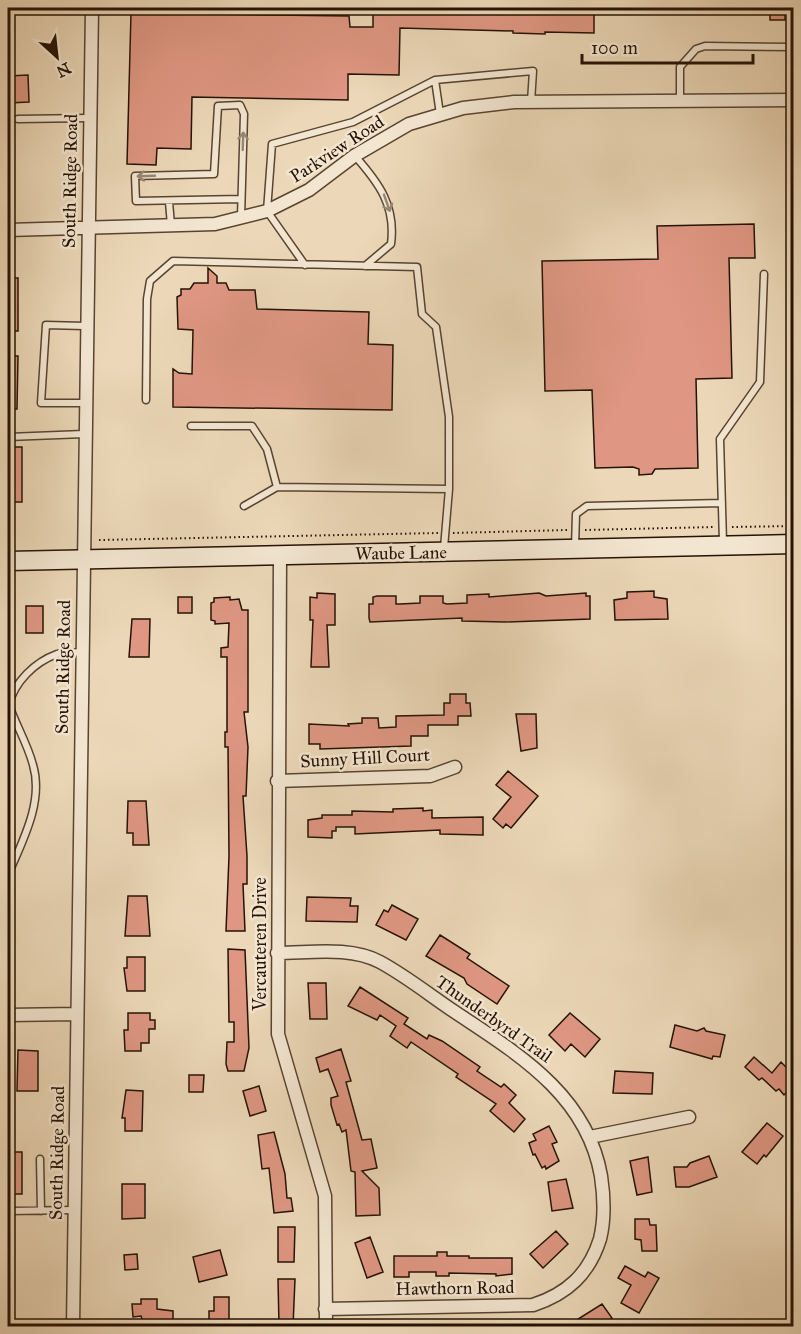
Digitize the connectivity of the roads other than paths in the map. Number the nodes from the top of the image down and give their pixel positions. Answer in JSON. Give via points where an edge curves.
{"nodes":[{"id":1,"x":92,"y":8,"type":"edge"},
{"id":2,"x":794,"y":47,"type":"edge"},
{"id":3,"x":435,"y":80,"type":"junction"},
{"id":4,"x":794,"y":100,"type":"edge"},
{"id":5,"x":680,"y":101,"type":"junction"},
{"id":6,"x":531,"y":102,"type":"junction"},
{"id":7,"x":440,"y":114,"type":"junction"},
{"id":8,"x":89,"y":118,"type":"junction"},
{"id":9,"x":18,"y":119,"type":"dead end"},
{"id":10,"x":354,"y":156,"type":"junction"},
{"id":11,"x":241,"y":199,"type":"junction"},
{"id":12,"x":170,"y":202,"type":"junction"},
{"id":13,"x":267,"y":211,"type":"junction"},
{"id":14,"x":241,"y":218,"type":"junction"},
{"id":15,"x":171,"y":226,"type":"junction"},
{"id":16,"x":87,"y":228,"type":"junction"},
{"id":17,"x":8,"y":230,"type":"edge"},
{"id":18,"x":305,"y":265,"type":"junction"},
{"id":19,"x":365,"y":266,"type":"junction"},
{"id":20,"x":764,"y":274,"type":"dead end"},
{"id":21,"x":85,"y":326,"type":"junction"},
{"id":22,"x":146,"y":400,"type":"dead end"},
{"id":23,"x":84,"y":403,"type":"junction"},
{"id":24,"x":191,"y":426,"type":"dead end"},
{"id":25,"x":84,"y":434,"type":"junction"},
{"id":26,"x":8,"y":437,"type":"edge"},
{"id":27,"x":277,"y":486,"type":"junction"},
{"id":28,"x":449,"y":489,"type":"junction"},
{"id":29,"x":722,"y":503,"type":"junction"},
{"id":30,"x":244,"y":506,"type":"dead end"},
{"id":31,"x":794,"y":544,"type":"edge"},
{"id":32,"x":723,"y":546,"type":"junction"},
{"id":33,"x":574,"y":549,"type":"junction"},
{"id":34,"x":443,"y":552,"type":"junction"},
{"id":35,"x":280,"y":555,"type":"junction"},
{"id":36,"x":82,"y":560,"type":"junction"},
{"id":37,"x":8,"y":561,"type":"edge"},
{"id":38,"x":81,"y":652,"type":"junction"},
{"id":39,"x":9,"y":698,"type":"edge"},
{"id":40,"x":455,"y":767,"type":"dead end"},
{"id":41,"x":277,"y":781,"type":"junction"},
{"id":42,"x":8,"y":875,"type":"edge"},
{"id":43,"x":277,"y":953,"type":"junction"},
{"id":44,"x":77,"y":1014,"type":"junction"},
{"id":45,"x":8,"y":1016,"type":"edge"},
{"id":46,"x":689,"y":1117,"type":"dead end"},
{"id":47,"x":590,"y":1137,"type":"junction"},
{"id":48,"x":40,"y":1159,"type":"dead end"},
{"id":49,"x":74,"y":1210,"type":"junction"},
{"id":50,"x":8,"y":1211,"type":"edge"},
{"id":51,"x":41,"y":1211,"type":"junction"},
{"id":52,"x":578,"y":1280,"type":"joint"},
{"id":53,"x":325,"y":1309,"type":"junction"},
{"id":54,"x":73,"y":1326,"type":"edge"},
{"id":55,"x":326,"y":1326,"type":"edge"}],
"edges":[{"from":1,"to":8,"type":"street","name":"South Ridge Road"},
{"from":2,"to":5,"type":"lane","via":[[696,49],[680,68]]},
{"from":3,"to":6,"type":"lane","via":[[533,71]]},
{"from":3,"to":7,"type":"lane"},
{"from":3,"to":13,"type":"lane","via":[[353,122],[272,144]]},
{"from":4,"to":5,"type":"street","name":"Parkview Road"},
{"from":5,"to":6,"type":"street","name":"Parkview Road"},
{"from":6,"to":7,"type":"street","name":"Parkview Road"},
{"from":7,"to":10,"type":"street","name":"Parkview Road","via":[[409,124]]},
{"from":8,"to":9,"type":"lane"},
{"from":8,"to":16,"type":"street","name":"South Ridge Road"},
{"from":10,"to":13,"type":"street","name":"Parkview Road","via":[[309,190]]},
{"from":10,"to":19,"type":"lane","one_way":true,"via":[[378,183],[390,206],[393,229],[391,244]]},
{"from":11,"to":12,"type":"lane"},
{"from":11,"to":12,"type":"lane","one_way":true,"via":[[244,114],[240,105],[218,106],[214,174],[135,176],[136,201]]},
{"from":11,"to":14,"type":"lane"},
{"from":12,"to":15,"type":"lane"},
{"from":13,"to":14,"type":"street","name":"Parkview Road"},
{"from":13,"to":18,"type":"lane"},
{"from":14,"to":15,"type":"street","name":"Parkview Road","via":[[215,224]]},
{"from":15,"to":16,"type":"street","name":"Parkview Road"},
{"from":16,"to":17,"type":"street","name":"Parkview Road"},
{"from":16,"to":21,"type":"street","name":"South Ridge Road"},
{"from":18,"to":19,"type":"lane"},
{"from":18,"to":22,"type":"lane","via":[[173,261],[150,281]]},
{"from":19,"to":28,"type":"lane","via":[[417,267],[422,314],[436,327],[449,417]]},
{"from":20,"to":29,"type":"lane","via":[[760,382],[720,439]]},
{"from":21,"to":23,"type":"street","name":"South Ridge Road"},
{"from":21,"to":23,"type":"lane","via":[[46,325],[41,402]]},
{"from":23,"to":25,"type":"street","name":"South Ridge Road"},
{"from":24,"to":27,"type":"lane","via":[[252,426],[267,449]]},
{"from":25,"to":26,"type":"lane"},
{"from":25,"to":36,"type":"street","name":"South Ridge Road"},
{"from":27,"to":28,"type":"lane"},
{"from":27,"to":30,"type":"lane"},
{"from":28,"to":34,"type":"lane"},
{"from":29,"to":32,"type":"lane"},
{"from":29,"to":33,"type":"lane","via":[[586,506],[576,514]]},
{"from":31,"to":32,"type":"main road","name":"Waube Lane"},
{"from":32,"to":33,"type":"main road","name":"Waube Lane"},
{"from":33,"to":34,"type":"main road","name":"Waube Lane"},
{"from":34,"to":35,"type":"main road","name":"Waube Lane"},
{"from":35,"to":36,"type":"main road","name":"Waube Lane"},
{"from":35,"to":41,"type":"street","name":"Vercauteren Drive"},
{"from":36,"to":37,"type":"main road","name":"Waube Lane"},
{"from":36,"to":38,"type":"street","name":"South Ridge Road"},
{"from":38,"to":39,"type":"lane","via":[[58,654],[28,672]]},
{"from":38,"to":44,"type":"street","name":"South Ridge Road"},
{"from":39,"to":42,"type":"lane","via":[[33,765],[37,792],[27,830]]},
{"from":40,"to":41,"type":"street","name":"Sunny Hill Court","via":[[430,776]]},
{"from":41,"to":43,"type":"street","name":"Vercauteren Drive"},
{"from":43,"to":47,"type":"street","name":"Thunderbyrd Trail","via":[[349,952],[379,961],[543,1074],[571,1104]]},
{"from":43,"to":53,"type":"street","name":"Vercauteren Drive","via":[[281,1052],[325,1196]]},
{"from":44,"to":45,"type":"street"},
{"from":44,"to":49,"type":"street","name":"South Ridge Road"},
{"from":46,"to":47,"type":"street"},
{"from":47,"to":52,"type":"street","name":"Thunderbyrd Trail","via":[[603,1187],[603,1226],[595,1255]]},
{"from":48,"to":51,"type":"lane"},
{"from":49,"to":51,"type":"lane"},
{"from":49,"to":54,"type":"street","name":"South Ridge Road"},
{"from":50,"to":51,"type":"lane"},
{"from":52,"to":53,"type":"street","name":"Hawthorn Road","via":[[556,1298],[533,1305]]},
{"from":53,"to":55,"type":"street","name":"Vercauteren Drive"}]}
